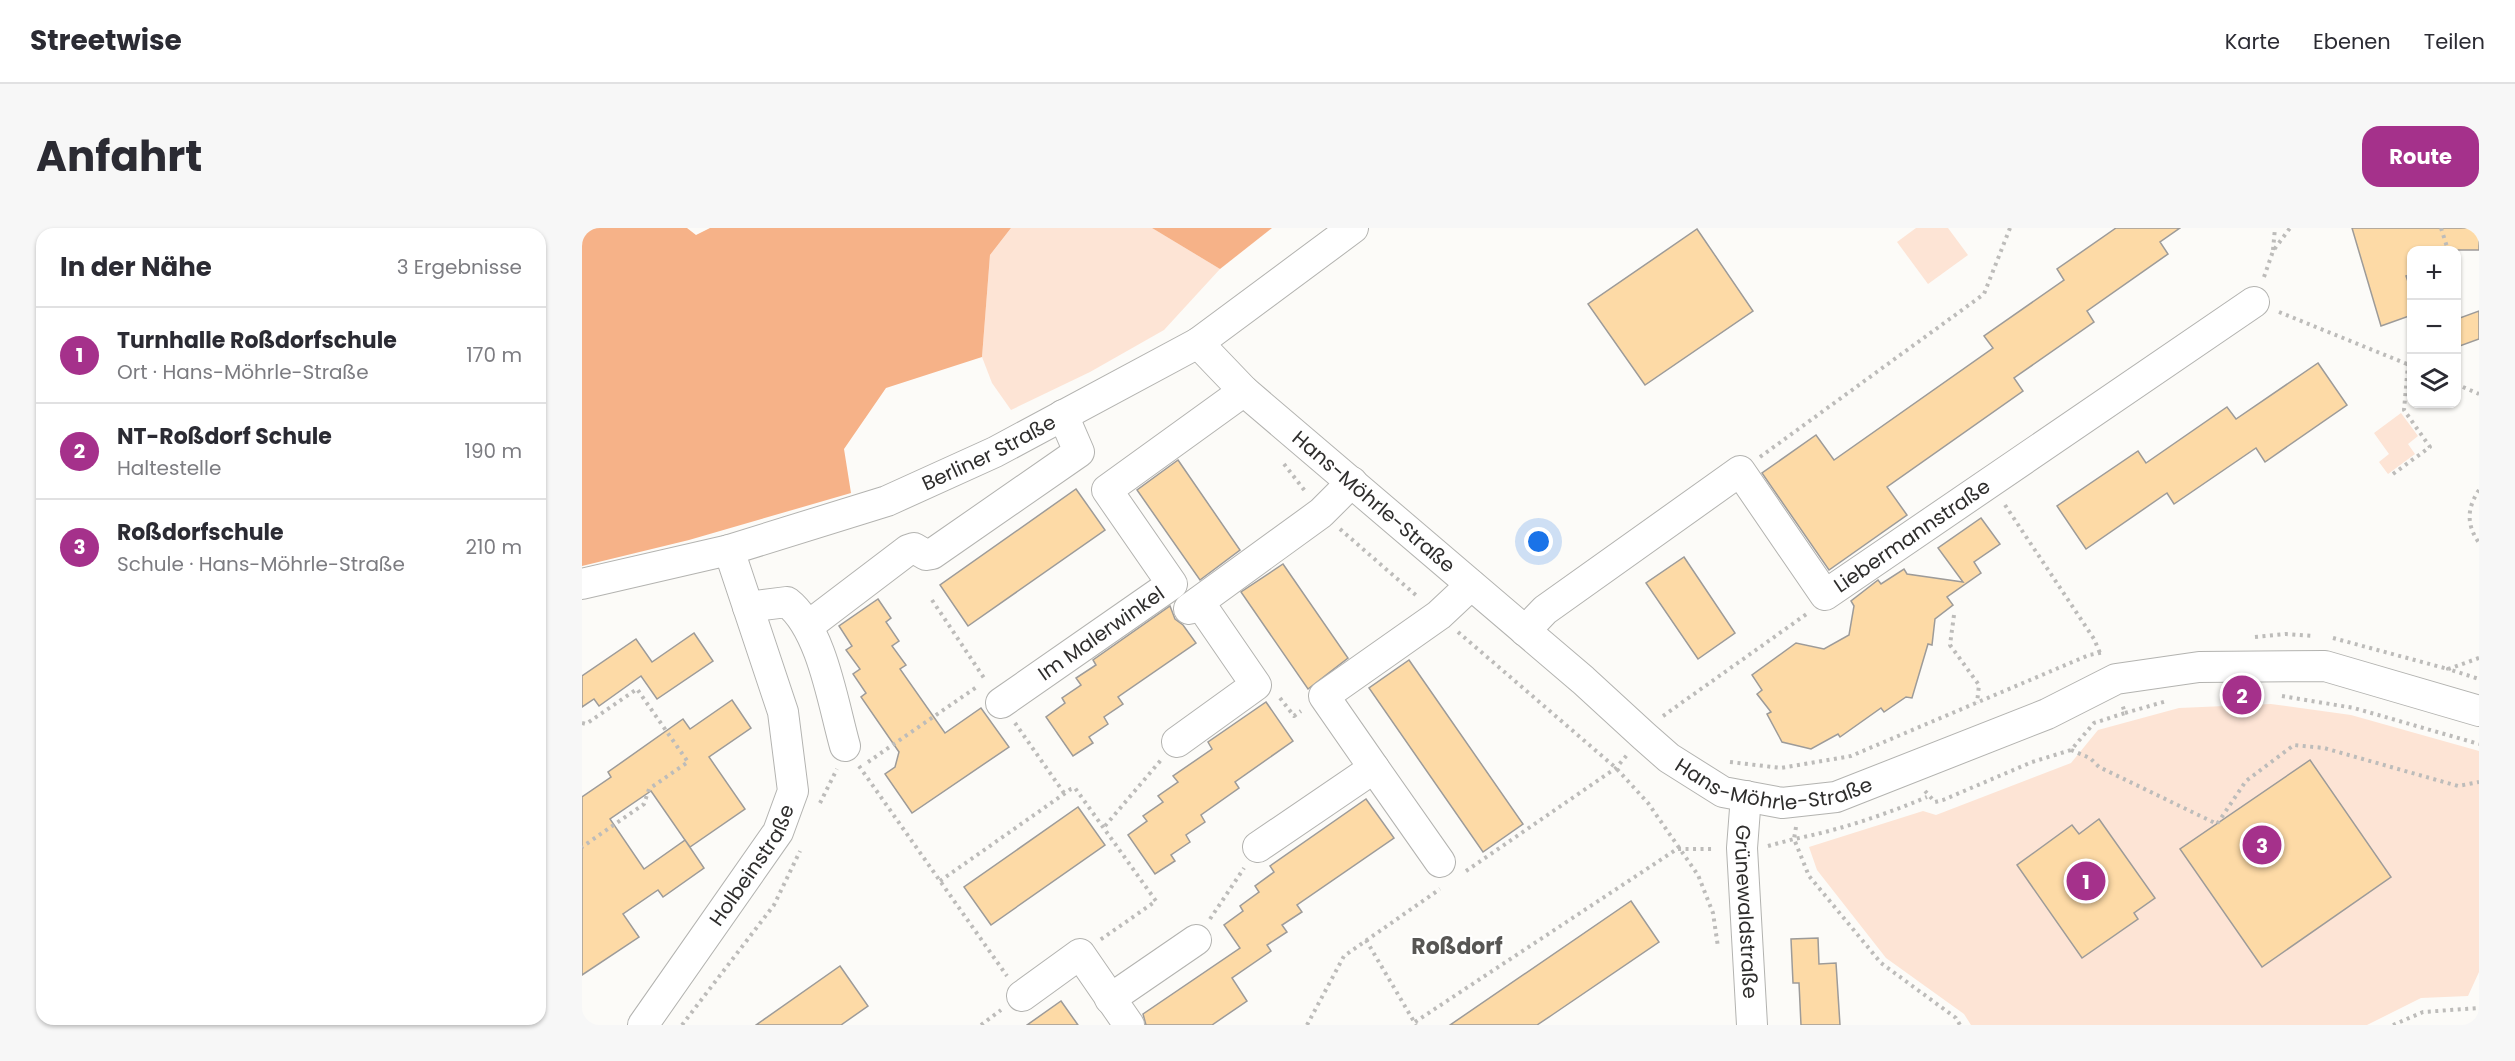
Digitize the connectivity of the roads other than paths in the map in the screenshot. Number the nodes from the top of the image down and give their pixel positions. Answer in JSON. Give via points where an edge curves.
{"nodes":[{"id":1,"x":1353,"y":228,"type":"edge"},
{"id":2,"x":2254,"y":302,"type":"road end"},
{"id":3,"x":1198,"y":343,"type":"junction"},
{"id":4,"x":1244,"y":391,"type":"junction"},
{"id":5,"x":1063,"y":415,"type":"junction"},
{"id":6,"x":1352,"y":482,"type":"junction"},
{"id":7,"x":729,"y":550,"type":"junction"},
{"id":8,"x":582,"y":584,"type":"edge"},
{"id":9,"x":1472,"y":585,"type":"junction"},
{"id":10,"x":748,"y":607,"type":"junction"},
{"id":11,"x":808,"y":626,"type":"junction"},
{"id":12,"x":1525,"y":631,"type":"junction"},
{"id":13,"x":993,"y":690,"type":"road end"},
{"id":14,"x":2479,"y":711,"type":"edge"},
{"id":15,"x":1177,"y":742,"type":"dead end"},
{"id":16,"x":853,"y":757,"type":"road end"},
{"id":17,"x":1374,"y":768,"type":"junction"},
{"id":18,"x":1746,"y":796,"type":"junction"},
{"id":19,"x":1258,"y":847,"type":"road end"},
{"id":20,"x":1441,"y":875,"type":"road end"},
{"id":21,"x":1201,"y":933,"type":"road end"},
{"id":22,"x":1022,"y":996,"type":"road end"},
{"id":23,"x":1110,"y":999,"type":"junction"},
{"id":24,"x":643,"y":1025,"type":"edge"},
{"id":25,"x":1129,"y":1025,"type":"edge"},
{"id":26,"x":1752,"y":1025,"type":"edge"}],
"edges":[{"from":1,"to":3,"type":"street","name":"Berliner Straße"},
{"from":2,"to":12,"type":"street","name":"Liebermannstraße","via":[[1825,595],[1740,471],[1545,610]]},
{"from":3,"to":4,"type":"street","name":"Hans-Möhrle-Straße"},
{"from":3,"to":5,"type":"street","name":"Berliner Straße"},
{"from":4,"to":6,"type":"street","name":"Hans-Möhrle-Straße"},
{"from":4,"to":13,"type":"street","name":"Im Malerwinkel","via":[[1107,490],[1172,584]]},
{"from":5,"to":7,"type":"street","name":"Berliner Straße","via":[[994,453],[887,501]]},
{"from":5,"to":11,"type":"street","via":[[1079,452],[932,554],[908,550]]},
{"from":6,"to":9,"type":"street","name":"Hans-Möhrle-Straße"},
{"from":6,"to":15,"type":"street","via":[[1321,513],[1194,605],[1256,685]]},
{"from":7,"to":8,"type":"street","name":"Berliner Straße"},
{"from":7,"to":10,"type":"street","name":"Holbeinstraße"},
{"from":9,"to":12,"type":"street","name":"Hans-Möhrle-Straße"},
{"from":9,"to":17,"type":"street","via":[[1439,615],[1324,696]]},
{"from":10,"to":11,"type":"street","via":[[787,602]]},
{"from":10,"to":24,"type":"street","name":"Holbeinstraße","via":[[783,712],[793,791],[778,832]]},
{"from":11,"to":16,"type":"street"},
{"from":12,"to":18,"type":"street","name":"Hans-Möhrle-Straße","via":[[1669,758],[1723,792]]},
{"from":14,"to":18,"type":"street","name":"Hans-Möhrle-Straße","via":[[2325,666],[2199,667],[2116,679],[2055,711],[1836,797],[1782,803]]},
{"from":17,"to":19,"type":"street"},
{"from":17,"to":20,"type":"street"},
{"from":18,"to":26,"type":"street","name":"Grünewaldstraße","via":[[1742,849]]},
{"from":21,"to":23,"type":"street"},
{"from":22,"to":23,"type":"street","via":[[1080,954]]},
{"from":23,"to":25,"type":"street"}]}
